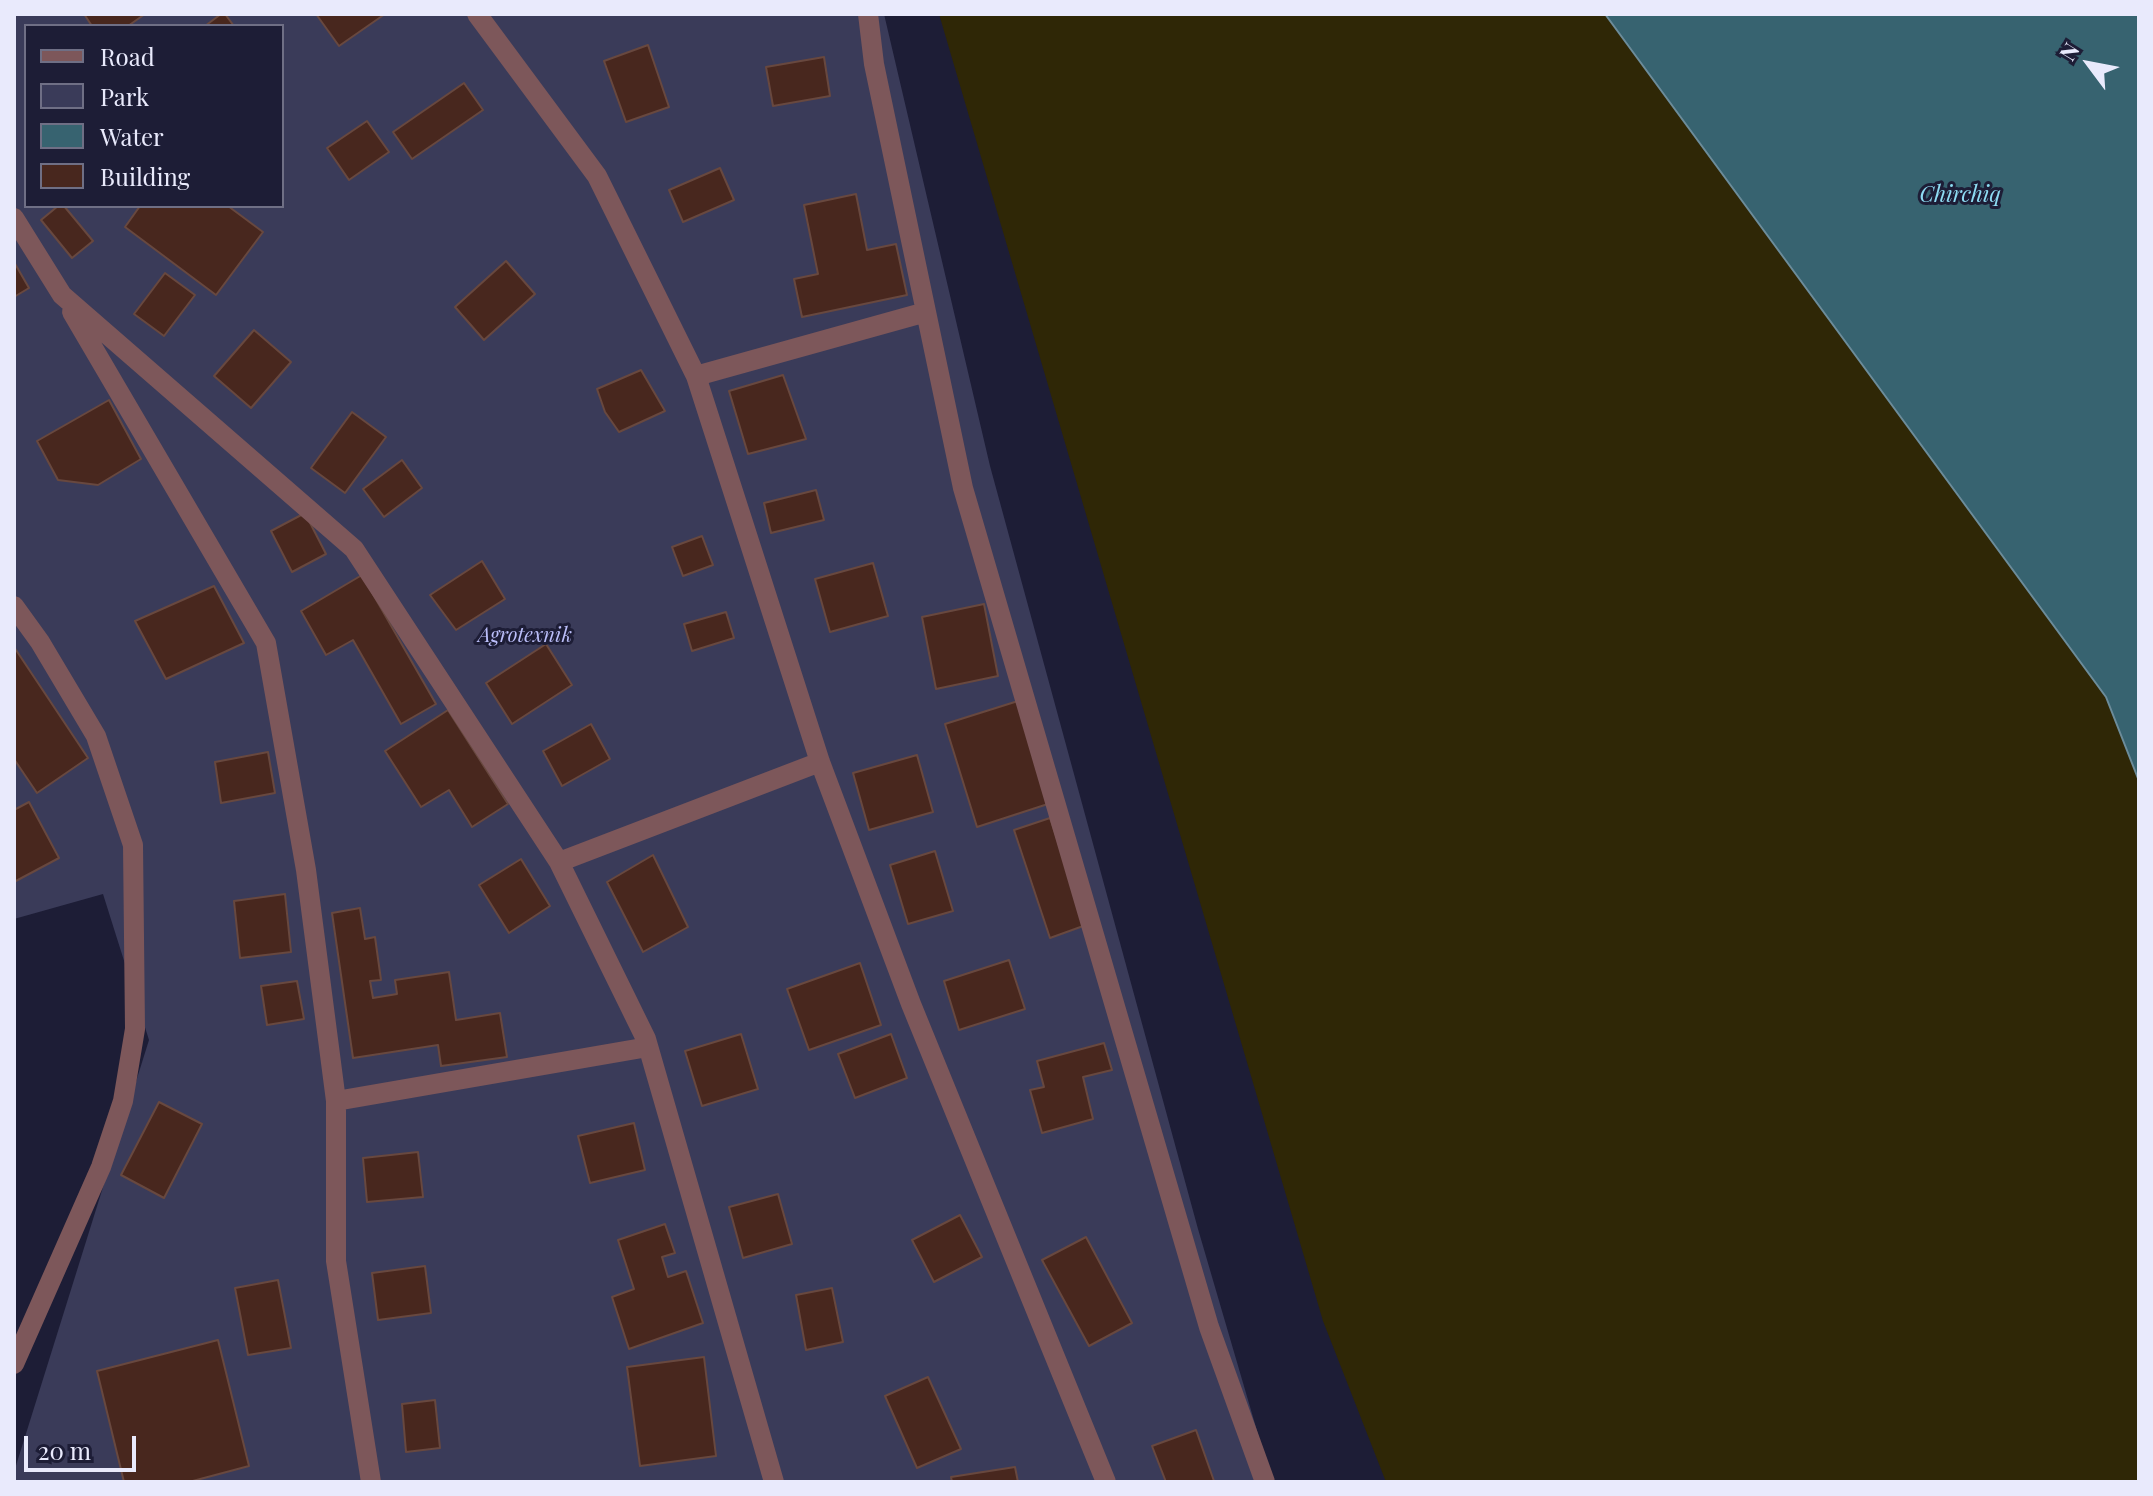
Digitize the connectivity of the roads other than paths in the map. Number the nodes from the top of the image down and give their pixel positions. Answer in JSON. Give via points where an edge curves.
{"nodes":[{"id":1,"x":477,"y":14,"type":"edge"},
{"id":2,"x":868,"y":14,"type":"edge"},
{"id":3,"x":14,"y":218,"type":"edge"},
{"id":4,"x":62,"y":295,"type":"junction"},
{"id":5,"x":926,"y":312,"type":"junction"},
{"id":6,"x":696,"y":376,"type":"junction"},
{"id":7,"x":14,"y":606,"type":"edge"},
{"id":8,"x":820,"y":762,"type":"junction"},
{"id":9,"x":559,"y":862,"type":"junction"},
{"id":10,"x":648,"y":1047,"type":"junction"},
{"id":11,"x":336,"y":1101,"type":"junction"},
{"id":12,"x":14,"y":1364,"type":"edge"},
{"id":13,"x":371,"y":1482,"type":"edge"},
{"id":14,"x":774,"y":1482,"type":"edge"},
{"id":15,"x":1106,"y":1482,"type":"edge"},
{"id":16,"x":1265,"y":1482,"type":"edge"}],
"edges":[{"from":1,"to":6,"type":"street","via":[[597,176]]},
{"from":2,"to":5,"type":"street"},
{"from":3,"to":4,"type":"street"},
{"from":4,"to":9,"type":"street","via":[[354,549]]},
{"from":4,"to":11,"type":"street","via":[[266,643],[306,870]]},
{"from":5,"to":6,"type":"street"},
{"from":5,"to":16,"type":"street","via":[[967,503],[1209,1327]]},
{"from":6,"to":8,"type":"street"},
{"from":7,"to":12,"type":"street","via":[[96,736],[133,845],[135,1029],[123,1101],[101,1167]]},
{"from":8,"to":9,"type":"street"},
{"from":8,"to":15,"type":"street","via":[[911,1004]]},
{"from":9,"to":10,"type":"street"},
{"from":10,"to":11,"type":"street"},
{"from":10,"to":14,"type":"street"},
{"from":11,"to":13,"type":"street","via":[[336,1261]]}]}
